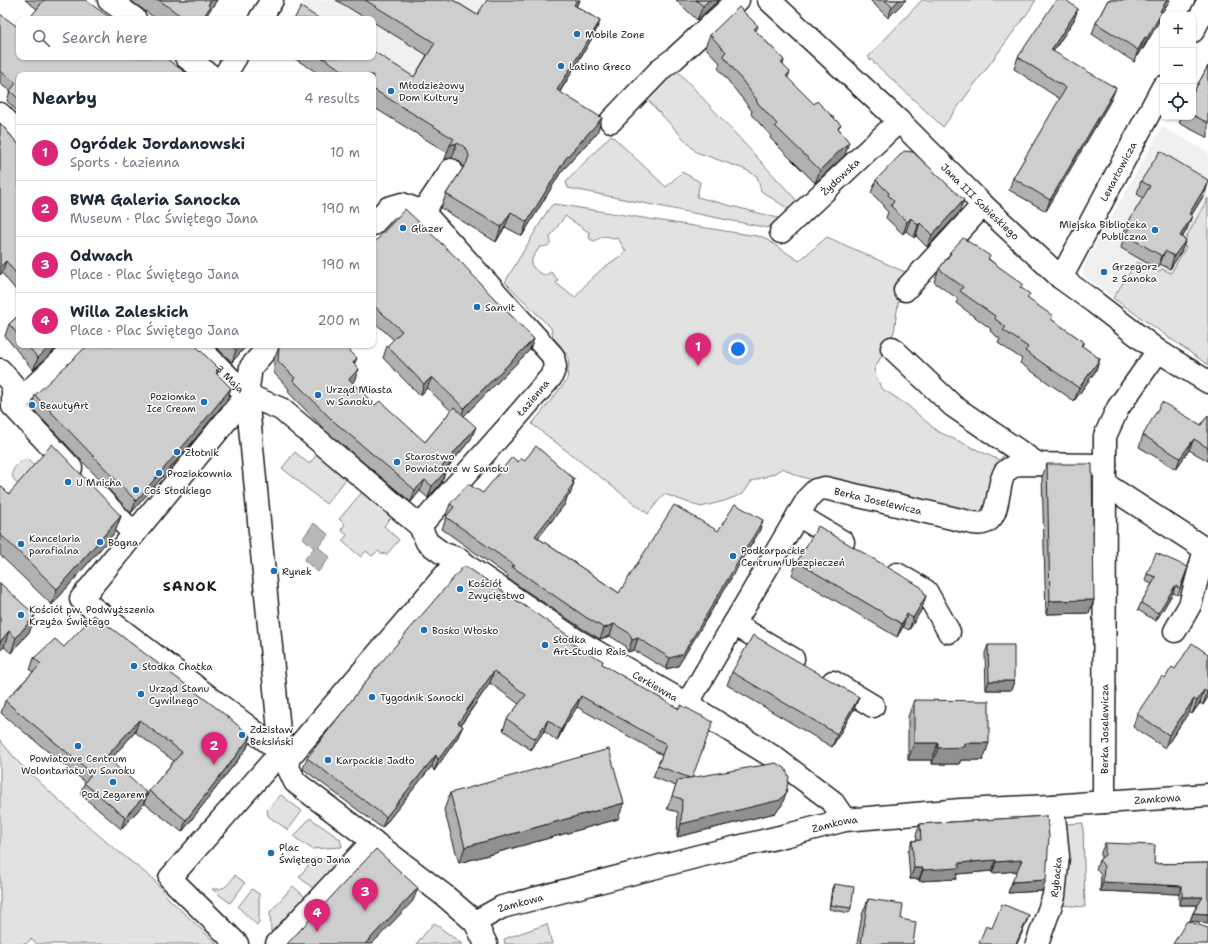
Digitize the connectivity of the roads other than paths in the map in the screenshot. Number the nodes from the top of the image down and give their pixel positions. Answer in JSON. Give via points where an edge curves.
{"nodes":[{"id":1,"x":109,"y":0,"type":"edge"},
{"id":2,"x":272,"y":0,"type":"edge"},
{"id":3,"x":738,"y":0,"type":"edge"},
{"id":4,"x":769,"y":0,"type":"edge"},
{"id":5,"x":1208,"y":2,"type":"edge"},
{"id":6,"x":131,"y":16,"type":"edge"},
{"id":7,"x":262,"y":16,"type":"edge"},
{"id":8,"x":1196,"y":24,"type":"edge"},
{"id":9,"x":190,"y":60,"type":"edge"},
{"id":10,"x":234,"y":60,"type":"edge"},
{"id":11,"x":206,"y":72,"type":"edge"},
{"id":12,"x":227,"y":72,"type":"edge"},
{"id":13,"x":1160,"y":93,"type":"edge"},
{"id":14,"x":0,"y":114,"type":"edge"},
{"id":15,"x":611,"y":121,"type":"dead end"},
{"id":16,"x":899,"y":121,"type":"junction"},
{"id":17,"x":16,"y":130,"type":"edge"},
{"id":18,"x":451,"y":170,"type":"dead end"},
{"id":19,"x":983,"y":205,"type":"junction"},
{"id":20,"x":423,"y":212,"type":"junction"},
{"id":21,"x":376,"y":221,"type":"edge"},
{"id":22,"x":781,"y":232,"type":"dead end"},
{"id":23,"x":1061,"y":278,"type":"junction"},
{"id":24,"x":905,"y":290,"type":"dead end"},
{"id":25,"x":75,"y":348,"type":"edge"},
{"id":26,"x":199,"y":348,"type":"edge"},
{"id":27,"x":267,"y":348,"type":"edge"},
{"id":28,"x":892,"y":348,"type":"dead end"},
{"id":29,"x":1158,"y":351,"type":"junction"},
{"id":30,"x":0,"y":370,"type":"edge"},
{"id":31,"x":1208,"y":382,"type":"edge"},
{"id":32,"x":247,"y":395,"type":"junction"},
{"id":33,"x":13,"y":406,"type":"junction"},
{"id":34,"x":1038,"y":464,"type":"junction"},
{"id":35,"x":1105,"y":475,"type":"junction"},
{"id":36,"x":803,"y":506,"type":"junction"},
{"id":37,"x":420,"y":526,"type":"junction"},
{"id":38,"x":134,"y":534,"type":"junction"},
{"id":39,"x":859,"y":551,"type":"edge"},
{"id":40,"x":459,"y":559,"type":"junction"},
{"id":41,"x":879,"y":563,"type":"edge"},
{"id":42,"x":734,"y":624,"type":"junction"},
{"id":43,"x":1174,"y":631,"type":"dead end"},
{"id":44,"x":949,"y":632,"type":"dead end"},
{"id":45,"x":687,"y":704,"type":"junction"},
{"id":46,"x":874,"y":706,"type":"dead end"},
{"id":47,"x":283,"y":757,"type":"junction"},
{"id":48,"x":1208,"y":795,"type":"edge"},
{"id":49,"x":1104,"y":802,"type":"junction"},
{"id":50,"x":1053,"y":806,"type":"junction"},
{"id":51,"x":845,"y":820,"type":"junction"},
{"id":52,"x":373,"y":841,"type":"junction"},
{"id":53,"x":475,"y":922,"type":"junction"},
{"id":54,"x":237,"y":944,"type":"edge"},
{"id":55,"x":277,"y":944,"type":"edge"},
{"id":56,"x":486,"y":944,"type":"edge"},
{"id":57,"x":1037,"y":944,"type":"edge"}],
"edges":[{"from":1,"to":6,"type":"street"},
{"from":2,"to":7,"type":"street"},
{"from":3,"to":15,"type":"street","via":[[663,67]]},
{"from":4,"to":16,"type":"street","name":"Jana III Sobieskiego"},
{"from":5,"to":8,"type":"street"},
{"from":9,"to":11,"type":"street"},
{"from":10,"to":12,"type":"street"},
{"from":13,"to":23,"type":"street","name":"Lenartowicza"},
{"from":14,"to":17,"type":"street"},
{"from":16,"to":19,"type":"street","name":"Jana III Sobieskiego"},
{"from":16,"to":22,"type":"street","name":"Żydowska"},
{"from":18,"to":20,"type":"street"},
{"from":19,"to":23,"type":"street","name":"Jana III Sobieskiego"},
{"from":19,"to":24,"type":"street"},
{"from":20,"to":21,"type":"street","via":[[402,204],[388,208]]},
{"from":20,"to":37,"type":"street","name":"Łazienna","via":[[553,356],[555,367],[551,377],[537,394]]},
{"from":23,"to":29,"type":"street","name":"Jana III Sobieskiego"},
{"from":25,"to":33,"type":"street"},
{"from":26,"to":32,"type":"street","name":"3 Maja"},
{"from":27,"to":32,"type":"street","via":[[251,367]]},
{"from":28,"to":34,"type":"street","via":[[953,406]]},
{"from":29,"to":31,"type":"street","name":"Jana III Sobieskiego"},
{"from":29,"to":35,"type":"street","name":"Berka Joselewicza","via":[[1118,408],[1104,436]]},
{"from":30,"to":33,"type":"street","via":[[13,385]]},
{"from":32,"to":37,"type":"street","via":[[281,409]]},
{"from":32,"to":38,"type":"street"},
{"from":32,"to":47,"type":"street"},
{"from":33,"to":38,"type":"street"},
{"from":34,"to":35,"type":"street","name":"Berka Joselewicza"},
{"from":34,"to":36,"type":"street","name":"Berka Joselewicza","via":[[1019,464],[1005,472],[994,513],[989,520],[982,523],[825,488],[816,490]]},
{"from":35,"to":43,"type":"street","via":[[1205,549],[1190,606]]},
{"from":35,"to":49,"type":"street","name":"Berka Joselewicza"},
{"from":36,"to":39,"type":"street"},
{"from":36,"to":42,"type":"street"},
{"from":37,"to":40,"type":"street","via":[[427,542],[442,553]]},
{"from":38,"to":47,"type":"street","via":[[81,598]]},
{"from":40,"to":45,"type":"street","name":"Cerkiewna","via":[[576,640]]},
{"from":40,"to":47,"type":"street"},
{"from":41,"to":44,"type":"street","via":[[926,592]]},
{"from":42,"to":45,"type":"street"},
{"from":42,"to":46,"type":"street"},
{"from":45,"to":51,"type":"street","name":"Cerkiewna","via":[[775,758],[832,801]]},
{"from":47,"to":52,"type":"street","via":[[295,782]]},
{"from":47,"to":54,"type":"street","via":[[170,878]]},
{"from":48,"to":49,"type":"street","name":"Zamkowa"},
{"from":49,"to":50,"type":"street","name":"Zamkowa"},
{"from":50,"to":51,"type":"street","name":"Zamkowa","via":[[961,810]]},
{"from":50,"to":57,"type":"street","name":"Rybacka","via":[[1058,856],[1054,896]]},
{"from":51,"to":53,"type":"street","name":"Zamkowa","via":[[502,907]]},
{"from":52,"to":53,"type":"street","via":[[446,896]]},
{"from":52,"to":55,"type":"street"},
{"from":53,"to":56,"type":"street"}]}
